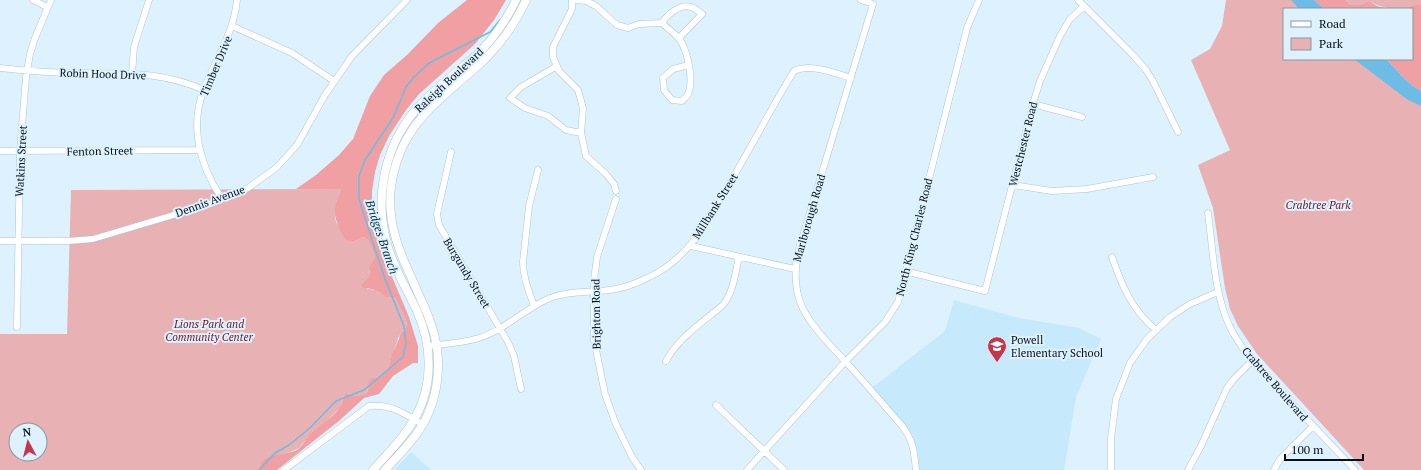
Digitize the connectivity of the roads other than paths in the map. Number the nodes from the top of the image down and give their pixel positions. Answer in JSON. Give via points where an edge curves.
{"nodes":[{"id":1,"x":33,"y":0,"type":"edge"},
{"id":2,"x":51,"y":0,"type":"edge"},
{"id":3,"x":150,"y":0,"type":"edge"},
{"id":4,"x":237,"y":0,"type":"edge"},
{"id":5,"x":407,"y":0,"type":"edge"},
{"id":6,"x":516,"y":0,"type":"edge"},
{"id":7,"x":526,"y":0,"type":"edge"},
{"id":8,"x":574,"y":0,"type":"edge"},
{"id":9,"x":861,"y":0,"type":"edge"},
{"id":10,"x":979,"y":0,"type":"edge"},
{"id":11,"x":1078,"y":0,"type":"edge"},
{"id":12,"x":1084,"y":6,"type":"junction"},
{"id":13,"x":48,"y":7,"type":"junction"},
{"id":14,"x":662,"y":24,"type":"junction"},
{"id":15,"x":232,"y":26,"type":"junction"},
{"id":16,"x":679,"y":38,"type":"junction"},
{"id":17,"x":689,"y":65,"type":"junction"},
{"id":18,"x":557,"y":66,"type":"junction"},
{"id":19,"x":0,"y":68,"type":"edge"},
{"id":20,"x":27,"y":72,"type":"junction"},
{"id":21,"x":132,"y":74,"type":"junction"},
{"id":22,"x":851,"y":78,"type":"junction"},
{"id":23,"x":334,"y":81,"type":"junction"},
{"id":24,"x":204,"y":90,"type":"junction"},
{"id":25,"x":1033,"y":104,"type":"junction"},
{"id":26,"x":1082,"y":117,"type":"dead end"},
{"id":27,"x":1178,"y":132,"type":"dead end"},
{"id":28,"x":581,"y":133,"type":"junction"},
{"id":29,"x":200,"y":150,"type":"junction"},
{"id":30,"x":0,"y":151,"type":"edge"},
{"id":31,"x":20,"y":152,"type":"junction"},
{"id":32,"x":451,"y":152,"type":"dead end"},
{"id":33,"x":538,"y":170,"type":"dead end"},
{"id":34,"x":1153,"y":177,"type":"dead end"},
{"id":35,"x":1013,"y":185,"type":"junction"},
{"id":36,"x":616,"y":191,"type":"dead end"},
{"id":37,"x":222,"y":199,"type":"junction"},
{"id":38,"x":616,"y":199,"type":"dead end"},
{"id":39,"x":1208,"y":213,"type":"dead end"},
{"id":40,"x":18,"y":240,"type":"junction"},
{"id":41,"x":0,"y":241,"type":"edge"},
{"id":42,"x":691,"y":246,"type":"junction"},
{"id":43,"x":739,"y":256,"type":"junction"},
{"id":44,"x":1112,"y":257,"type":"dead end"},
{"id":45,"x":795,"y":269,"type":"junction"},
{"id":46,"x":905,"y":271,"type":"junction"},
{"id":47,"x":594,"y":291,"type":"junction"},
{"id":48,"x":1218,"y":292,"type":"junction"},
{"id":49,"x":534,"y":306,"type":"junction"},
{"id":50,"x":17,"y":327,"type":"dead end"},
{"id":51,"x":499,"y":328,"type":"junction"},
{"id":52,"x":1156,"y":330,"type":"junction"},
{"id":53,"x":437,"y":345,"type":"junction"},
{"id":54,"x":428,"y":346,"type":"junction"},
{"id":55,"x":666,"y":361,"type":"dead end"},
{"id":56,"x":1252,"y":361,"type":"junction"},
{"id":57,"x":846,"y":362,"type":"junction"},
{"id":58,"x":521,"y":388,"type":"dead end"},
{"id":59,"x":716,"y":405,"type":"dead end"},
{"id":60,"x":414,"y":420,"type":"junction"},
{"id":61,"x":422,"y":424,"type":"junction"},
{"id":62,"x":1313,"y":426,"type":"junction"},
{"id":63,"x":765,"y":451,"type":"junction"},
{"id":64,"x":284,"y":470,"type":"edge"},
{"id":65,"x":373,"y":470,"type":"edge"},
{"id":66,"x":385,"y":470,"type":"edge"},
{"id":67,"x":641,"y":470,"type":"edge"},
{"id":68,"x":747,"y":470,"type":"edge"},
{"id":69,"x":784,"y":470,"type":"edge"},
{"id":70,"x":916,"y":470,"type":"edge"},
{"id":71,"x":1111,"y":470,"type":"edge"},
{"id":72,"x":1188,"y":470,"type":"edge"},
{"id":73,"x":1274,"y":470,"type":"edge"},
{"id":74,"x":1355,"y":470,"type":"edge"}],
"edges":[{"from":1,"to":13,"type":"street"},
{"from":2,"to":13,"type":"street","name":"Watkins Street"},
{"from":3,"to":21,"type":"street","via":[[134,46]]},
{"from":4,"to":15,"type":"street","name":"Timber Drive"},
{"from":5,"to":23,"type":"street","name":"Dennis Avenue","via":[[352,56]]},
{"from":6,"to":54,"type":"main road","name":"Raleigh Boulevard","via":[[496,33],[479,52],[428,97],[412,115],[396,140],[385,171],[381,200],[387,245],[417,311]]},
{"from":7,"to":53,"type":"main road","name":"Raleigh Boulevard","via":[[504,38],[419,120],[404,144],[394,173],[390,200],[396,243],[432,325]]},
{"from":8,"to":14,"type":"street","via":[[596,6],[617,25],[628,28],[652,23]]},
{"from":8,"to":18,"type":"street","via":[[572,10],[552,47]]},
{"from":9,"to":22,"type":"street","name":"Marlborough Road","via":[[873,4]]},
{"from":10,"to":46,"type":"street","name":"North King Charles Road","via":[[968,28]]},
{"from":11,"to":12,"type":"street"},
{"from":12,"to":25,"type":"street","name":"Westchester Road","via":[[1070,19],[1060,36]]},
{"from":12,"to":27,"type":"street","via":[[1146,70]]},
{"from":13,"to":20,"type":"street","name":"Watkins Street","via":[[34,38]]},
{"from":14,"to":16,"type":"street"},
{"from":14,"to":16,"type":"street","via":[[666,16],[685,6],[702,14]]},
{"from":15,"to":23,"type":"street","via":[[292,54]]},
{"from":15,"to":24,"type":"street","name":"Timber Drive"},
{"from":16,"to":17,"type":"street","via":[[685,47]]},
{"from":17,"to":17,"type":"street","via":[[691,81],[688,94],[682,101],[672,100],[664,90],[663,78],[673,69]]},
{"from":18,"to":28,"type":"street","via":[[578,90],[583,108]]},
{"from":18,"to":28,"type":"street","via":[[521,87],[510,98],[525,108],[548,116],[566,130]]},
{"from":19,"to":20,"type":"street","name":"Robin Hood Drive"},
{"from":20,"to":21,"type":"street","name":"Robin Hood Drive"},
{"from":20,"to":31,"type":"street","name":"Watkins Street"},
{"from":21,"to":24,"type":"street","name":"Robin Hood Drive","via":[[172,79]]},
{"from":22,"to":42,"type":"street","name":"Millbank Street","via":[[815,69],[794,71]]},
{"from":22,"to":45,"type":"street","name":"Marlborough Road"},
{"from":23,"to":37,"type":"street","name":"Dennis Avenue","via":[[297,145],[276,168],[248,188]]},
{"from":24,"to":29,"type":"street","name":"Timber Drive","via":[[198,120]]},
{"from":25,"to":26,"type":"street"},
{"from":25,"to":35,"type":"street","name":"Westchester Road"},
{"from":28,"to":36,"type":"street","via":[[586,156],[606,174]]},
{"from":29,"to":31,"type":"street","name":"Fenton Street"},
{"from":29,"to":37,"type":"street","name":"Timber Drive","via":[[208,176]]},
{"from":30,"to":31,"type":"street","name":"Fenton Street"},
{"from":31,"to":40,"type":"street","name":"Watkins Street"},
{"from":32,"to":51,"type":"street","name":"Burgundy Street","via":[[437,214],[439,225]]},
{"from":33,"to":49,"type":"street","via":[[529,206],[523,262],[526,284]]},
{"from":34,"to":35,"type":"street","via":[[1087,189],[1052,191]]},
{"from":35,"to":46,"type":"street","name":"Westchester Road","via":[[985,292]]},
{"from":37,"to":40,"type":"street","name":"Dennis Avenue","via":[[93,239]]},
{"from":38,"to":47,"type":"street","name":"Brighton Road","via":[[597,258]]},
{"from":39,"to":48,"type":"street","name":"Crabtree Boulevard"},
{"from":40,"to":41,"type":"street","name":"Dennis Avenue"},
{"from":40,"to":50,"type":"street","name":"Watkins Street"},
{"from":42,"to":43,"type":"street"},
{"from":42,"to":47,"type":"street","name":"Millbank Street","via":[[670,265],[649,278],[616,289]]},
{"from":43,"to":45,"type":"street"},
{"from":43,"to":55,"type":"street","via":[[728,298],[671,351]]},
{"from":44,"to":52,"type":"street","via":[[1118,277],[1134,308],[1144,321]]},
{"from":45,"to":57,"type":"street","name":"Marlborough Road","via":[[797,290],[803,309]]},
{"from":46,"to":57,"type":"street","name":"North King Charles Road","via":[[898,302],[885,322]]},
{"from":47,"to":49,"type":"street","name":"Millbank Street","via":[[550,298]]},
{"from":47,"to":67,"type":"street","name":"Brighton Road","via":[[594,340],[605,394],[621,437]]},
{"from":48,"to":52,"type":"street","via":[[1190,304]]},
{"from":48,"to":56,"type":"street","name":"Crabtree Boulevard","via":[[1230,327]]},
{"from":49,"to":51,"type":"street","name":"Millbank Street"},
{"from":51,"to":53,"type":"street","name":"Millbank Street","via":[[479,338]]},
{"from":51,"to":58,"type":"street","name":"Burgundy Street","via":[[514,356]]},
{"from":52,"to":71,"type":"street","via":[[1130,363],[1116,399],[1111,438]]},
{"from":53,"to":54,"type":"street","name":"Millbank Street"},
{"from":53,"to":61,"type":"main road","name":"Raleigh Boulevard","via":[[435,390]]},
{"from":54,"to":60,"type":"main road","name":"Raleigh Boulevard","via":[[426,388]]},
{"from":56,"to":62,"type":"street","name":"Crabtree Boulevard"},
{"from":56,"to":72,"type":"street","via":[[1226,388]]},
{"from":57,"to":63,"type":"street","name":"North King Charles Road"},
{"from":57,"to":70,"type":"street","name":"Marlborough Road","via":[[911,439]]},
{"from":59,"to":63,"type":"street"},
{"from":60,"to":61,"type":"street"},
{"from":60,"to":64,"type":"street","via":[[389,406],[369,406]]},
{"from":60,"to":65,"type":"main road","name":"Raleigh Boulevard"},
{"from":61,"to":66,"type":"main road","name":"Raleigh Boulevard","via":[[416,435]]},
{"from":62,"to":73,"type":"street","via":[[1280,459]]},
{"from":62,"to":74,"type":"street","name":"Crabtree Boulevard"},
{"from":63,"to":68,"type":"street","name":"North King Charles Road"},
{"from":63,"to":69,"type":"street"}]}
